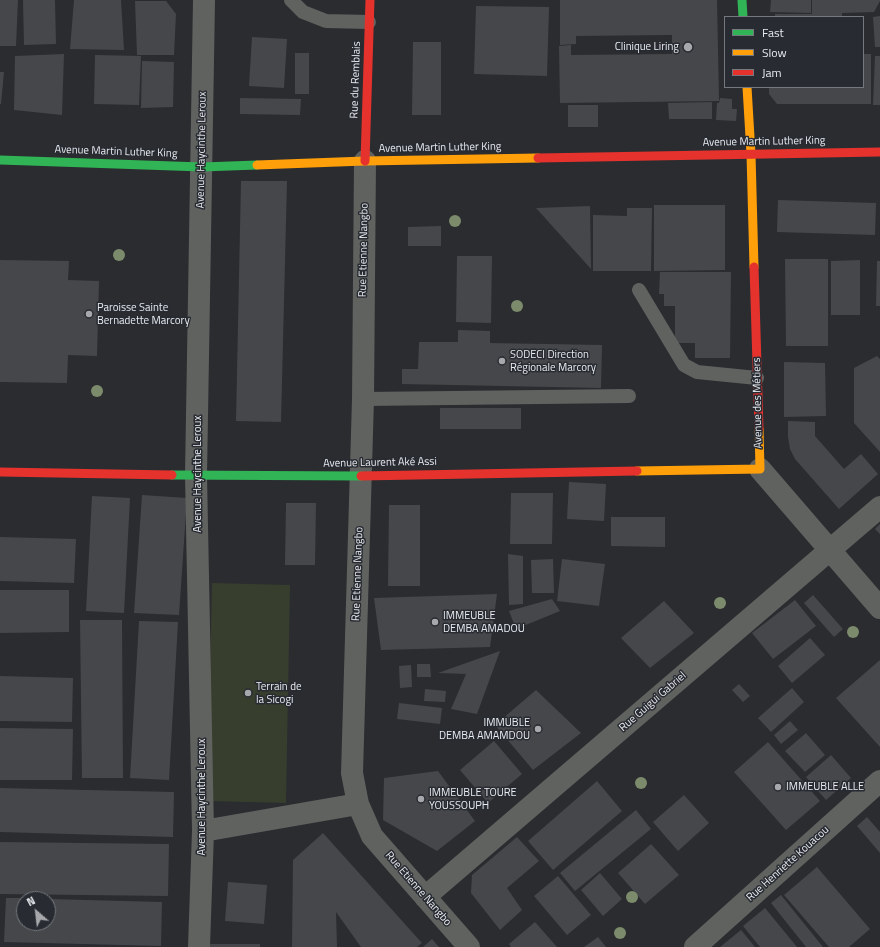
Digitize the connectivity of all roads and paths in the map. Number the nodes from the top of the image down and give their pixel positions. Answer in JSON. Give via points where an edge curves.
{"nodes":[{"id":1,"x":204,"y":0,"type":"edge"},
{"id":2,"x":291,"y":0,"type":"edge"},
{"id":3,"x":370,"y":0,"type":"edge"},
{"id":4,"x":742,"y":0,"type":"edge"},
{"id":5,"x":743,"y":16,"type":"edge"},
{"id":6,"x":369,"y":22,"type":"junction"},
{"id":7,"x":747,"y":88,"type":"edge"},
{"id":8,"x":880,"y":152,"type":"edge"},
{"id":9,"x":751,"y":154,"type":"junction"},
{"id":10,"x":0,"y":160,"type":"edge"},
{"id":11,"x":365,"y":161,"type":"junction"},
{"id":12,"x":202,"y":167,"type":"junction"},
{"id":13,"x":639,"y":290,"type":"dead end"},
{"id":14,"x":757,"y":378,"type":"junction"},
{"id":15,"x":629,"y":396,"type":"dead end"},
{"id":16,"x":363,"y":399,"type":"junction"},
{"id":17,"x":760,"y":469,"type":"junction"},
{"id":18,"x":0,"y":472,"type":"edge"},
{"id":19,"x":196,"y":476,"type":"junction"},
{"id":20,"x":360,"y":476,"type":"junction"},
{"id":21,"x":880,"y":508,"type":"edge"},
{"id":22,"x":830,"y":550,"type":"junction"},
{"id":23,"x":880,"y":608,"type":"edge"},
{"id":24,"x":880,"y":781,"type":"edge"},
{"id":25,"x":358,"y":804,"type":"junction"},
{"id":26,"x":203,"y":831,"type":"junction"},
{"id":27,"x":425,"y":897,"type":"junction"},
{"id":28,"x":199,"y":947,"type":"edge"},
{"id":29,"x":469,"y":947,"type":"edge"},
{"id":30,"x":695,"y":947,"type":"edge"}],
"edges":[{"from":1,"to":12,"type":"street","name":"Avenue Haycinthe Leroux"},
{"from":2,"to":6,"type":"lane","via":[[303,12],[326,21]]},
{"from":3,"to":6,"type":"street","name":"Rue du Remblais"},
{"from":4,"to":5,"type":"street"},
{"from":6,"to":11,"type":"street","name":"Rue du Remblais"},
{"from":7,"to":9,"type":"street","name":"Avenue des Métiers"},
{"from":8,"to":9,"type":"street","name":"Avenue Martin Luther King"},
{"from":9,"to":11,"type":"street","name":"Avenue Martin Luther King"},
{"from":9,"to":14,"type":"street","name":"Avenue des Métiers"},
{"from":10,"to":12,"type":"street","name":"Avenue Martin Luther King"},
{"from":11,"to":12,"type":"street","name":"Avenue Martin Luther King"},
{"from":11,"to":16,"type":"street","name":"Rue Etienne Nangbo"},
{"from":12,"to":19,"type":"street","name":"Avenue Haycinthe Leroux"},
{"from":13,"to":14,"type":"lane","via":[[684,365],[697,372]]},
{"from":14,"to":17,"type":"street","name":"Avenue des Métiers"},
{"from":15,"to":16,"type":"lane"},
{"from":16,"to":20,"type":"street","name":"Rue Etienne Nangbo"},
{"from":17,"to":20,"type":"street","name":"Avenue Laurent Aké Assi"},
{"from":17,"to":22,"type":"street"},
{"from":18,"to":19,"type":"street","name":"Avenue Laurent Aké Assi"},
{"from":19,"to":20,"type":"street","name":"Avenue Laurent Aké Assi"},
{"from":19,"to":26,"type":"street","name":"Avenue Haycinthe Leroux"},
{"from":20,"to":25,"type":"street","name":"Rue Etienne Nangbo","via":[[352,773]]},
{"from":21,"to":22,"type":"street","name":"Rue Guigui Gabriel"},
{"from":22,"to":23,"type":"street"},
{"from":22,"to":27,"type":"street","name":"Rue Guigui Gabriel"},
{"from":24,"to":30,"type":"street","name":"Rue Henriette Kouacou"},
{"from":25,"to":26,"type":"street"},
{"from":25,"to":27,"type":"street","name":"Rue Etienne Nangbo","via":[[372,836]]},
{"from":26,"to":28,"type":"street","name":"Avenue Haycinthe Leroux"},
{"from":27,"to":29,"type":"street","name":"Rue Etienne Nangbo"}]}
